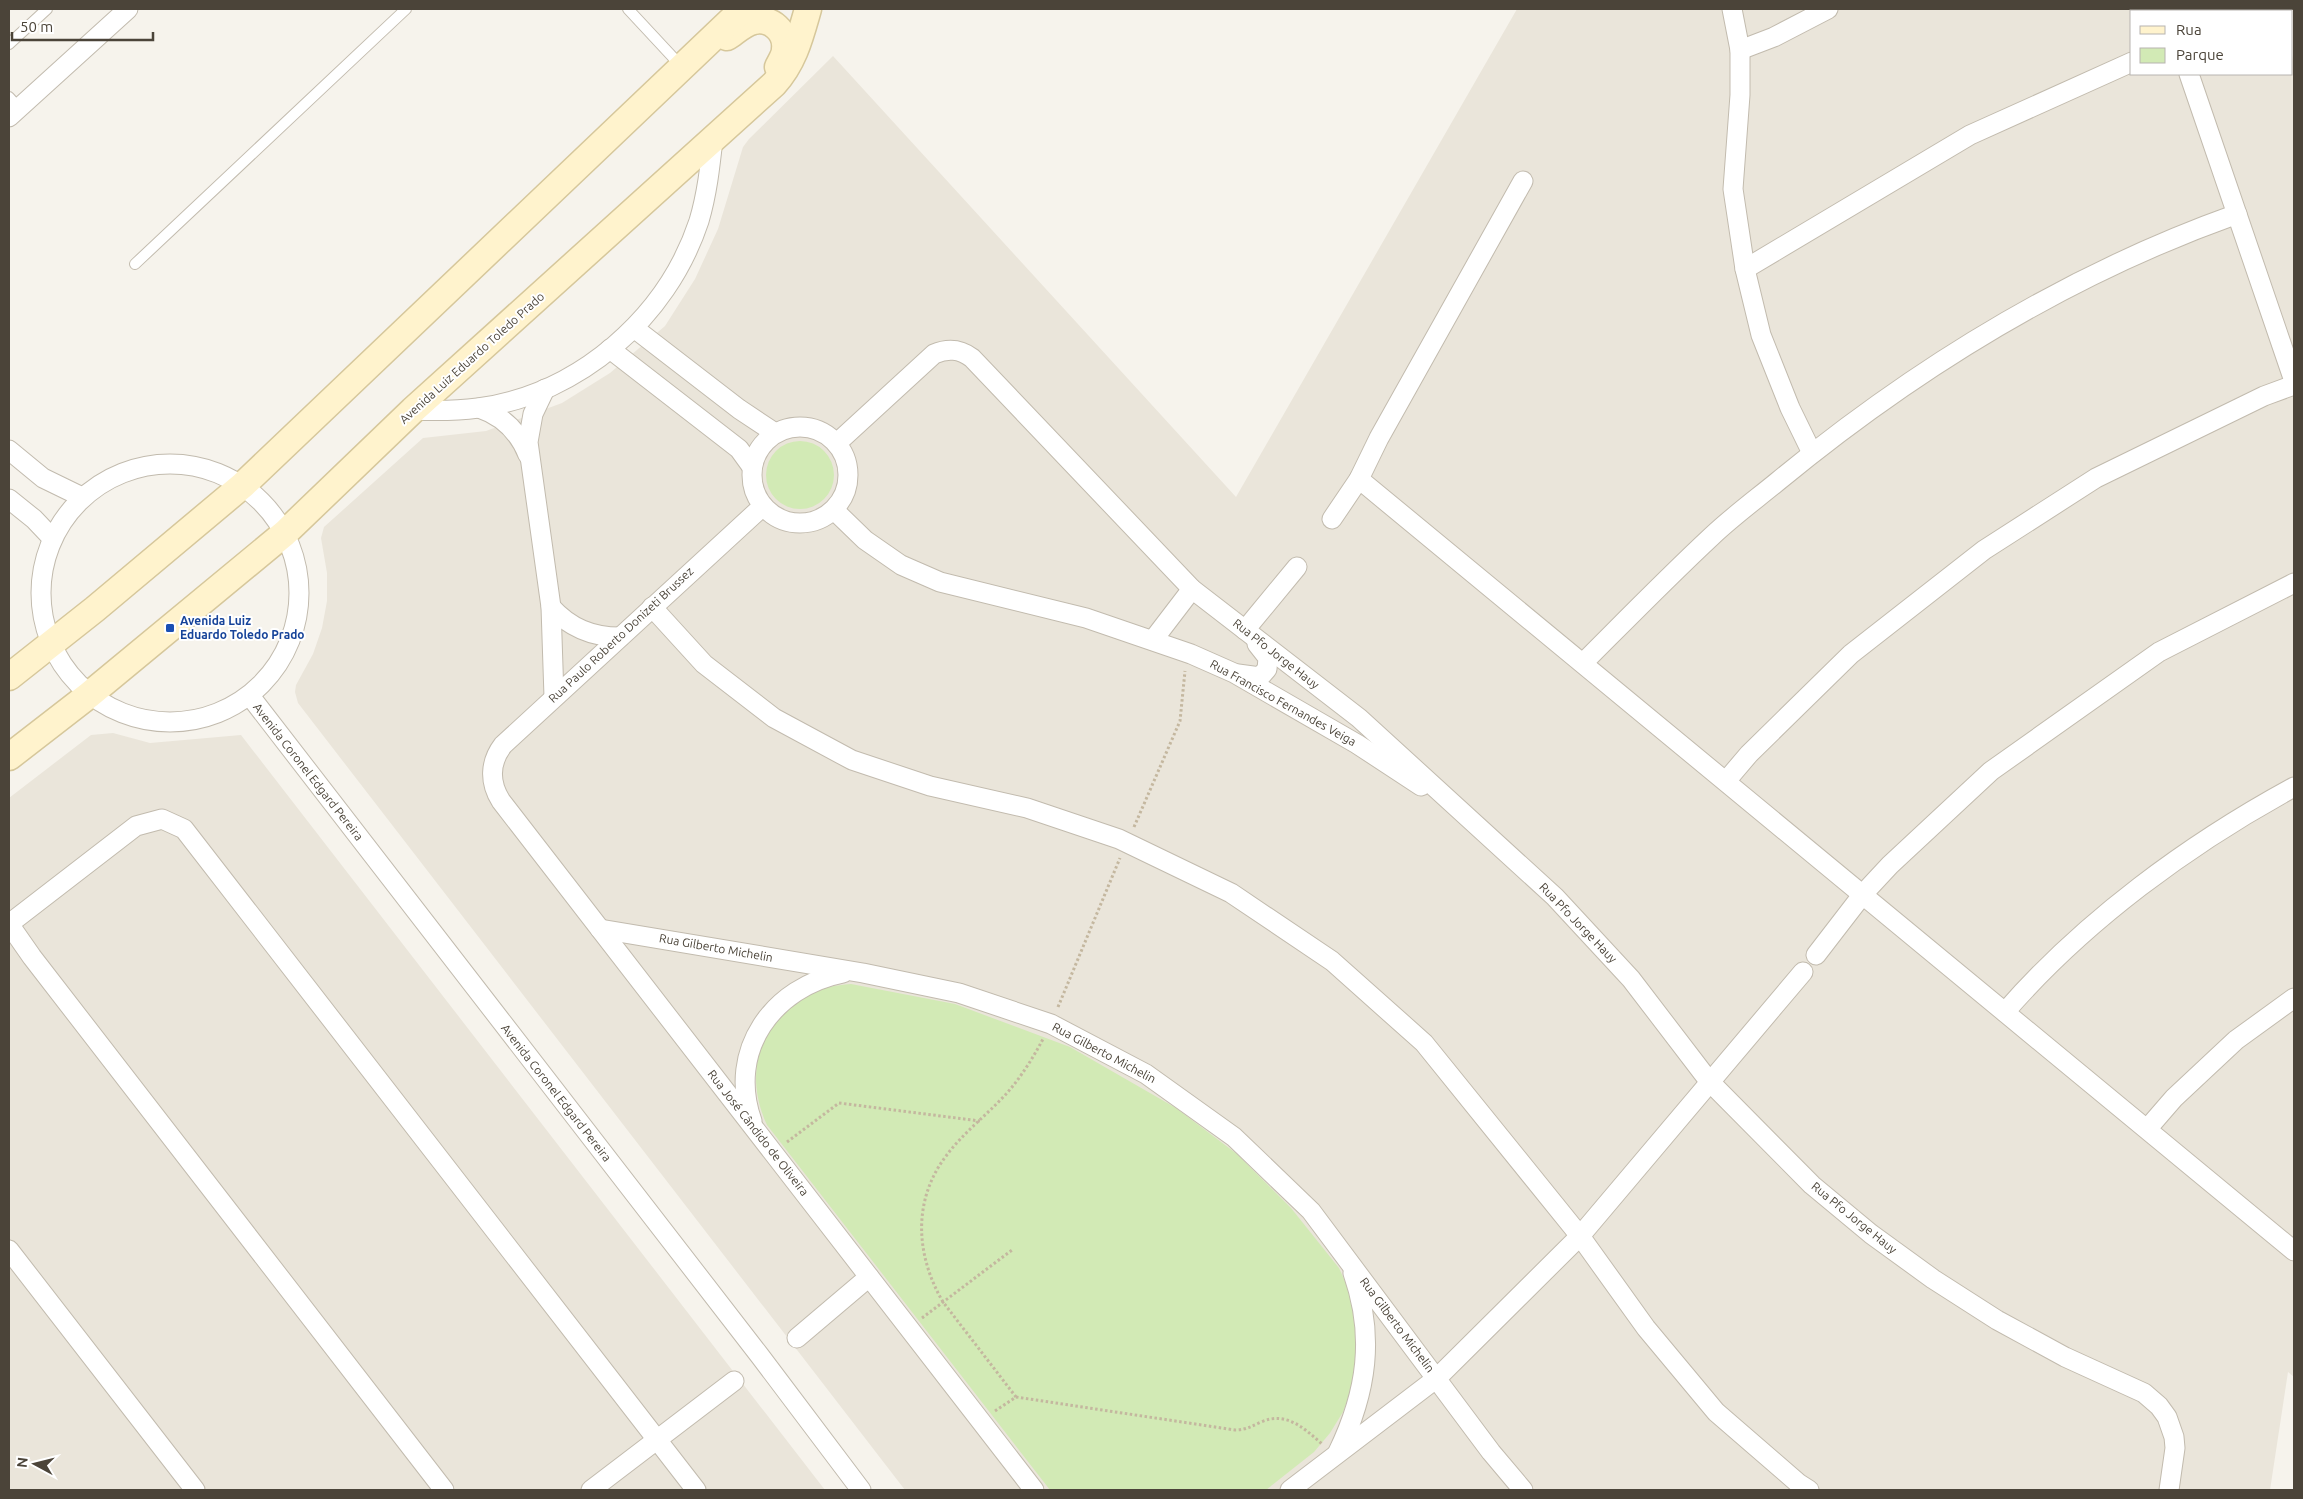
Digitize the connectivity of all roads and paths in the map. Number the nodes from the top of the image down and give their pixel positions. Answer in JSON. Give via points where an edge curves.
{"nodes":[{"id":1,"x":47,"y":9,"type":"edge"},
{"id":2,"x":128,"y":9,"type":"edge"},
{"id":3,"x":406,"y":9,"type":"edge"},
{"id":4,"x":628,"y":9,"type":"edge"},
{"id":5,"x":743,"y":9,"type":"edge"},
{"id":6,"x":808,"y":9,"type":"edge"},
{"id":7,"x":1732,"y":9,"type":"edge"},
{"id":8,"x":1828,"y":9,"type":"edge"},
{"id":9,"x":9,"y":44,"type":"edge"},
{"id":10,"x":1740,"y":50,"type":"junction"},
{"id":11,"x":2130,"y":63,"type":"edge"},
{"id":12,"x":682,"y":67,"type":"junction"},
{"id":13,"x":2190,"y":75,"type":"edge"},
{"id":14,"x":763,"y":94,"type":"junction"},
{"id":15,"x":12,"y":108,"type":"edge"},
{"id":16,"x":713,"y":139,"type":"junction"},
{"id":17,"x":1523,"y":181,"type":"dead end"},
{"id":18,"x":2237,"y":214,"type":"junction"},
{"id":19,"x":135,"y":264,"type":"dead end"},
{"id":20,"x":1745,"y":269,"type":"junction"},
{"id":21,"x":634,"y":328,"type":"junction"},
{"id":22,"x":610,"y":349,"type":"junction"},
{"id":23,"x":694,"y":376,"type":"junction"},
{"id":24,"x":2294,"y":383,"type":"edge"},
{"id":25,"x":545,"y":389,"type":"junction"},
{"id":26,"x":676,"y":401,"type":"junction"},
{"id":27,"x":479,"y":408,"type":"junction"},
{"id":28,"x":739,"y":409,"type":"junction"},
{"id":29,"x":413,"y":410,"type":"junction"},
{"id":30,"x":775,"y":433,"type":"junction"},
{"id":31,"x":719,"y":434,"type":"junction"},
{"id":32,"x":837,"y":443,"type":"junction"},
{"id":33,"x":9,"y":450,"type":"edge"},
{"id":34,"x":1812,"y":453,"type":"junction"},
{"id":35,"x":529,"y":456,"type":"junction"},
{"id":36,"x":752,"y":467,"type":"junction"},
{"id":37,"x":1359,"y":479,"type":"junction"},
{"id":38,"x":243,"y":485,"type":"junction"},
{"id":39,"x":82,"y":497,"type":"junction"},
{"id":40,"x":9,"y":499,"type":"edge"},
{"id":41,"x":763,"y":506,"type":"junction"},
{"id":42,"x":834,"y":510,"type":"junction"},
{"id":43,"x":1332,"y":519,"type":"dead end"},
{"id":44,"x":285,"y":533,"type":"junction"},
{"id":45,"x":52,"y":538,"type":"junction"},
{"id":46,"x":1297,"y":567,"type":"dead end"},
{"id":47,"x":2294,"y":583,"type":"edge"},
{"id":48,"x":1192,"y":589,"type":"junction"},
{"id":49,"x":551,"y":607,"type":"junction"},
{"id":50,"x":652,"y":607,"type":"junction"},
{"id":51,"x":1245,"y":630,"type":"junction"},
{"id":52,"x":620,"y":637,"type":"junction"},
{"id":53,"x":1153,"y":640,"type":"junction"},
{"id":54,"x":51,"y":645,"type":"junction"},
{"id":55,"x":1583,"y":663,"type":"junction"},
{"id":56,"x":1234,"y":673,"type":"junction"},
{"id":57,"x":9,"y":677,"type":"edge"},
{"id":58,"x":89,"y":695,"type":"junction"},
{"id":59,"x":250,"y":696,"type":"junction"},
{"id":60,"x":554,"y":697,"type":"junction"},
{"id":61,"x":9,"y":757,"type":"edge"},
{"id":62,"x":492,"y":772,"type":"joint"},
{"id":63,"x":1726,"y":781,"type":"junction"},
{"id":64,"x":2294,"y":787,"type":"edge"},
{"id":65,"x":1474,"y":822,"type":"junction"},
{"id":66,"x":1863,"y":894,"type":"junction"},
{"id":67,"x":9,"y":924,"type":"edge"},
{"id":68,"x":600,"y":928,"type":"junction"},
{"id":69,"x":1816,"y":954,"type":"dead end"},
{"id":70,"x":863,"y":972,"type":"junction"},
{"id":71,"x":1803,"y":972,"type":"dead end"},
{"id":72,"x":2294,"y":998,"type":"edge"},
{"id":73,"x":2005,"y":1012,"type":"junction"},
{"id":74,"x":1051,"y":1024,"type":"junction"},
{"id":75,"x":1709,"y":1081,"type":"junction"},
{"id":76,"x":980,"y":1121,"type":"junction"},
{"id":77,"x":2148,"y":1128,"type":"junction"},
{"id":78,"x":755,"y":1130,"type":"junction"},
{"id":79,"x":773,"y":1152,"type":"junction"},
{"id":80,"x":1580,"y":1236,"type":"junction"},
{"id":81,"x":2290,"y":1240,"type":"edge"},
{"id":82,"x":9,"y":1250,"type":"edge"},
{"id":83,"x":1012,"y":1250,"type":"dead end"},
{"id":84,"x":1348,"y":1260,"type":"junction"},
{"id":85,"x":869,"y":1277,"type":"junction"},
{"id":86,"x":943,"y":1302,"type":"junction"},
{"id":87,"x":906,"y":1324,"type":"junction"},
{"id":88,"x":797,"y":1338,"type":"dead end"},
{"id":89,"x":1437,"y":1378,"type":"junction"},
{"id":90,"x":734,"y":1381,"type":"dead end"},
{"id":91,"x":1016,"y":1397,"type":"junction"},
{"id":92,"x":992,"y":1413,"type":"dead end"},
{"id":93,"x":657,"y":1440,"type":"junction"},
{"id":94,"x":1336,"y":1456,"type":"junction"},
{"id":95,"x":195,"y":1490,"type":"edge"},
{"id":96,"x":444,"y":1490,"type":"edge"},
{"id":97,"x":591,"y":1490,"type":"edge"},
{"id":98,"x":696,"y":1490,"type":"edge"},
{"id":99,"x":861,"y":1490,"type":"edge"},
{"id":100,"x":1034,"y":1490,"type":"edge"},
{"id":101,"x":1290,"y":1490,"type":"edge"},
{"id":102,"x":1523,"y":1490,"type":"edge"},
{"id":103,"x":1809,"y":1490,"type":"edge"},
{"id":104,"x":2169,"y":1490,"type":"edge"}],
"edges":[{"from":1,"to":9,"type":"lane"},
{"from":2,"to":15,"type":"street"},
{"from":3,"to":19,"type":"lane"},
{"from":4,"to":12,"type":"lane"},
{"from":5,"to":12,"type":"main road"},
{"from":6,"to":14,"type":"main road","name":"Avenida Luiz Eduardo Toledo Prado","via":[[789,65]]},
{"from":7,"to":10,"type":"street"},
{"from":8,"to":10,"type":"street","via":[[1774,37]]},
{"from":10,"to":20,"type":"street","via":[[1733,189]]},
{"from":11,"to":20,"type":"street","via":[[1970,135]]},
{"from":12,"to":14,"type":"main road","via":[[750,22],[768,22],[781,32],[785,50]]},
{"from":12,"to":38,"type":"main road"},
{"from":13,"to":18,"type":"street"},
{"from":14,"to":16,"type":"main road","name":"Avenida Luiz Eduardo Toledo Prado"},
{"from":16,"to":21,"type":"street","via":[[709,181],[699,222],[682,260],[660,296]]},
{"from":16,"to":29,"type":"main road","name":"Avenida Luiz Eduardo Toledo Prado"},
{"from":17,"to":37,"type":"street"},
{"from":18,"to":24,"type":"street"},
{"from":18,"to":34,"type":"street","via":[[2088,277],[1968,344]]},
{"from":20,"to":34,"type":"street","via":[[1761,335]]},
{"from":21,"to":22,"type":"street"},
{"from":21,"to":23,"type":"street"},
{"from":22,"to":25,"type":"street"},
{"from":22,"to":26,"type":"street"},
{"from":23,"to":26,"type":"street"},
{"from":23,"to":28,"type":"street"},
{"from":24,"to":63,"type":"street","via":[[2096,478],[1984,550],[1851,654],[1749,754]]},
{"from":25,"to":27,"type":"street"},
{"from":25,"to":35,"type":"street","via":[[533,414]]},
{"from":26,"to":31,"type":"street"},
{"from":27,"to":29,"type":"street"},
{"from":27,"to":35,"type":"street","via":[[510,426]]},
{"from":28,"to":30,"type":"street"},
{"from":28,"to":31,"type":"street"},
{"from":29,"to":44,"type":"main road","name":"Avenida Luiz Eduardo Toledo Prado"},
{"from":30,"to":32,"type":"street","via":[[801,426],[814,428]]},
{"from":30,"to":36,"type":"street","via":[[764,442]]},
{"from":31,"to":36,"type":"street","via":[[739,450]]},
{"from":32,"to":42,"type":"street","via":[[849,470],[845,492]]},
{"from":32,"to":48,"type":"street","name":"Rua Pfo Jorge Hauy","via":[[929,357],[951,350],[962,352],[972,358]]},
{"from":33,"to":39,"type":"street","via":[[44,478]]},
{"from":34,"to":55,"type":"street","via":[[1713,535]]},
{"from":35,"to":49,"type":"street"},
{"from":36,"to":41,"type":"street","via":[[755,494]]},
{"from":37,"to":43,"type":"street"},
{"from":37,"to":55,"type":"street"},
{"from":38,"to":39,"type":"street","via":[[204,467],[160,463],[118,473]]},
{"from":38,"to":44,"type":"street"},
{"from":38,"to":54,"type":"main road"},
{"from":39,"to":45,"type":"street"},
{"from":40,"to":45,"type":"street"},
{"from":41,"to":42,"type":"street","via":[[772,515],[797,524],[810,523]]},
{"from":41,"to":50,"type":"street","name":"Rua Paulo Roberto Donizeti Brussez"},
{"from":42,"to":53,"type":"street","name":"Rua Francisco Fernandes Veiga","via":[[879,550],[940,582],[1086,618]]},
{"from":44,"to":58,"type":"main road","name":"Avenida Luiz Eduardo Toledo Prado"},
{"from":44,"to":59,"type":"street","via":[[296,561],[300,591],[297,621],[287,649],[271,675]]},
{"from":45,"to":54,"type":"street","via":[[43,563],[40,590],[42,617]]},
{"from":46,"to":51,"type":"street"},
{"from":47,"to":66,"type":"street","via":[[2158,652],[1999,766],[1890,865]]},
{"from":48,"to":51,"type":"street","name":"Rua Pfo Jorge Hauy"},
{"from":48,"to":53,"type":"street"},
{"from":49,"to":52,"type":"street","via":[[582,631]]},
{"from":49,"to":60,"type":"street"},
{"from":50,"to":52,"type":"street","name":"Rua Paulo Roberto Donizeti Brussez"},
{"from":50,"to":80,"type":"street","via":[[704,664],[774,718],[852,760],[930,786],[1027,808],[1119,839],[1231,893],[1332,961],[1424,1043]]},
{"from":51,"to":56,"type":"street","via":[[1266,653],[1267,669],[1260,677]]},
{"from":51,"to":65,"type":"street","name":"Rua Pfo Jorge Hauy","via":[[1359,718]]},
{"from":52,"to":60,"type":"street","name":"Rua Paulo Roberto Donizeti Brussez"},
{"from":53,"to":56,"type":"street","name":"Rua Francisco Fernandes Veiga"},
{"from":54,"to":57,"type":"main road"},
{"from":54,"to":58,"type":"street"},
{"from":55,"to":63,"type":"street"},
{"from":56,"to":65,"type":"street","name":"Rua Francisco Fernandes Veiga","via":[[1357,744]]},
{"from":58,"to":59,"type":"street","via":[[114,710],[141,720],[169,723],[207,717],[225,711]]},
{"from":58,"to":61,"type":"main road","name":"Avenida Luiz Eduardo Toledo Prado"},
{"from":59,"to":99,"type":"street","name":"Avenida Coronel Edgard Pereira"},
{"from":60,"to":62,"type":"street","name":"Rua Paulo Roberto Donizeti Brussez","via":[[503,745],[495,758]]},
{"from":62,"to":68,"type":"street","name":"Rua José Cândido de Oliveira","via":[[502,801]]},
{"from":63,"to":66,"type":"street"},
{"from":64,"to":73,"type":"street","via":[[2244,814],[2114,905]]},
{"from":65,"to":75,"type":"street","name":"Rua Pfo Jorge Hauy","via":[[1555,898],[1631,979]]},
{"from":66,"to":69,"type":"street"},
{"from":66,"to":73,"type":"street"},
{"from":67,"to":93,"type":"street","via":[[136,826],[162,819],[184,829]]},
{"from":67,"to":96,"type":"street"},
{"from":68,"to":70,"type":"street","name":"Rua Gilberto Michelin"},
{"from":68,"to":78,"type":"street","name":"Rua José Cândido de Oliveira"},
{"from":70,"to":74,"type":"street","name":"Rua Gilberto Michelin","via":[[958,993]]},
{"from":70,"to":78,"type":"street","via":[[825,976],[807,984],[777,1006],[765,1020],[749,1055],[746,1074],[749,1112]]},
{"from":71,"to":75,"type":"street"},
{"from":72,"to":77,"type":"street","via":[[2236,1040],[2174,1098]]},
{"from":73,"to":77,"type":"street"},
{"from":74,"to":76,"type":"path","via":[[1032,1060]]},
{"from":74,"to":84,"type":"street","name":"Rua Gilberto Michelin","via":[[1146,1074],[1234,1137],[1311,1211]]},
{"from":75,"to":80,"type":"street"},
{"from":75,"to":104,"type":"street","name":"Rua Pfo Jorge Hauy","via":[[1812,1184],[1871,1234],[1932,1279],[1997,1320],[2144,1394],[2159,1406],[2174,1437]]},
{"from":76,"to":79,"type":"path","via":[[839,1103]]},
{"from":76,"to":86,"type":"path","via":[[946,1156],[931,1181],[922,1209],[920,1228],[926,1267]]},
{"from":77,"to":81,"type":"street"},
{"from":78,"to":79,"type":"street","name":"Rua José Cândido de Oliveira"},
{"from":79,"to":85,"type":"street","name":"Rua José Cândido de Oliveira"},
{"from":80,"to":89,"type":"street"},
{"from":80,"to":103,"type":"street","via":[[1646,1328],[1716,1412]]},
{"from":82,"to":95,"type":"street"},
{"from":83,"to":86,"type":"path"},
{"from":84,"to":89,"type":"street","name":"Rua Gilberto Michelin"},
{"from":84,"to":94,"type":"street","via":[[1359,1292],[1366,1359],[1361,1393],[1351,1425]]},
{"from":85,"to":87,"type":"street","name":"Rua José Cândido de Oliveira"},
{"from":85,"to":88,"type":"street"},
{"from":86,"to":87,"type":"path","via":[[924,1317]]},
{"from":86,"to":91,"type":"path"},
{"from":87,"to":100,"type":"street","name":"Rua José Cândido de Oliveira"},
{"from":89,"to":94,"type":"street"},
{"from":89,"to":102,"type":"street","name":"Rua Gilberto Michelin"},
{"from":90,"to":93,"type":"street"},
{"from":91,"to":92,"type":"path"},
{"from":91,"to":94,"type":"path","via":[[1235,1430],[1272,1419],[1288,1420],[1301,1425]]},
{"from":93,"to":97,"type":"street"},
{"from":93,"to":98,"type":"street"},
{"from":94,"to":101,"type":"street"}]}
